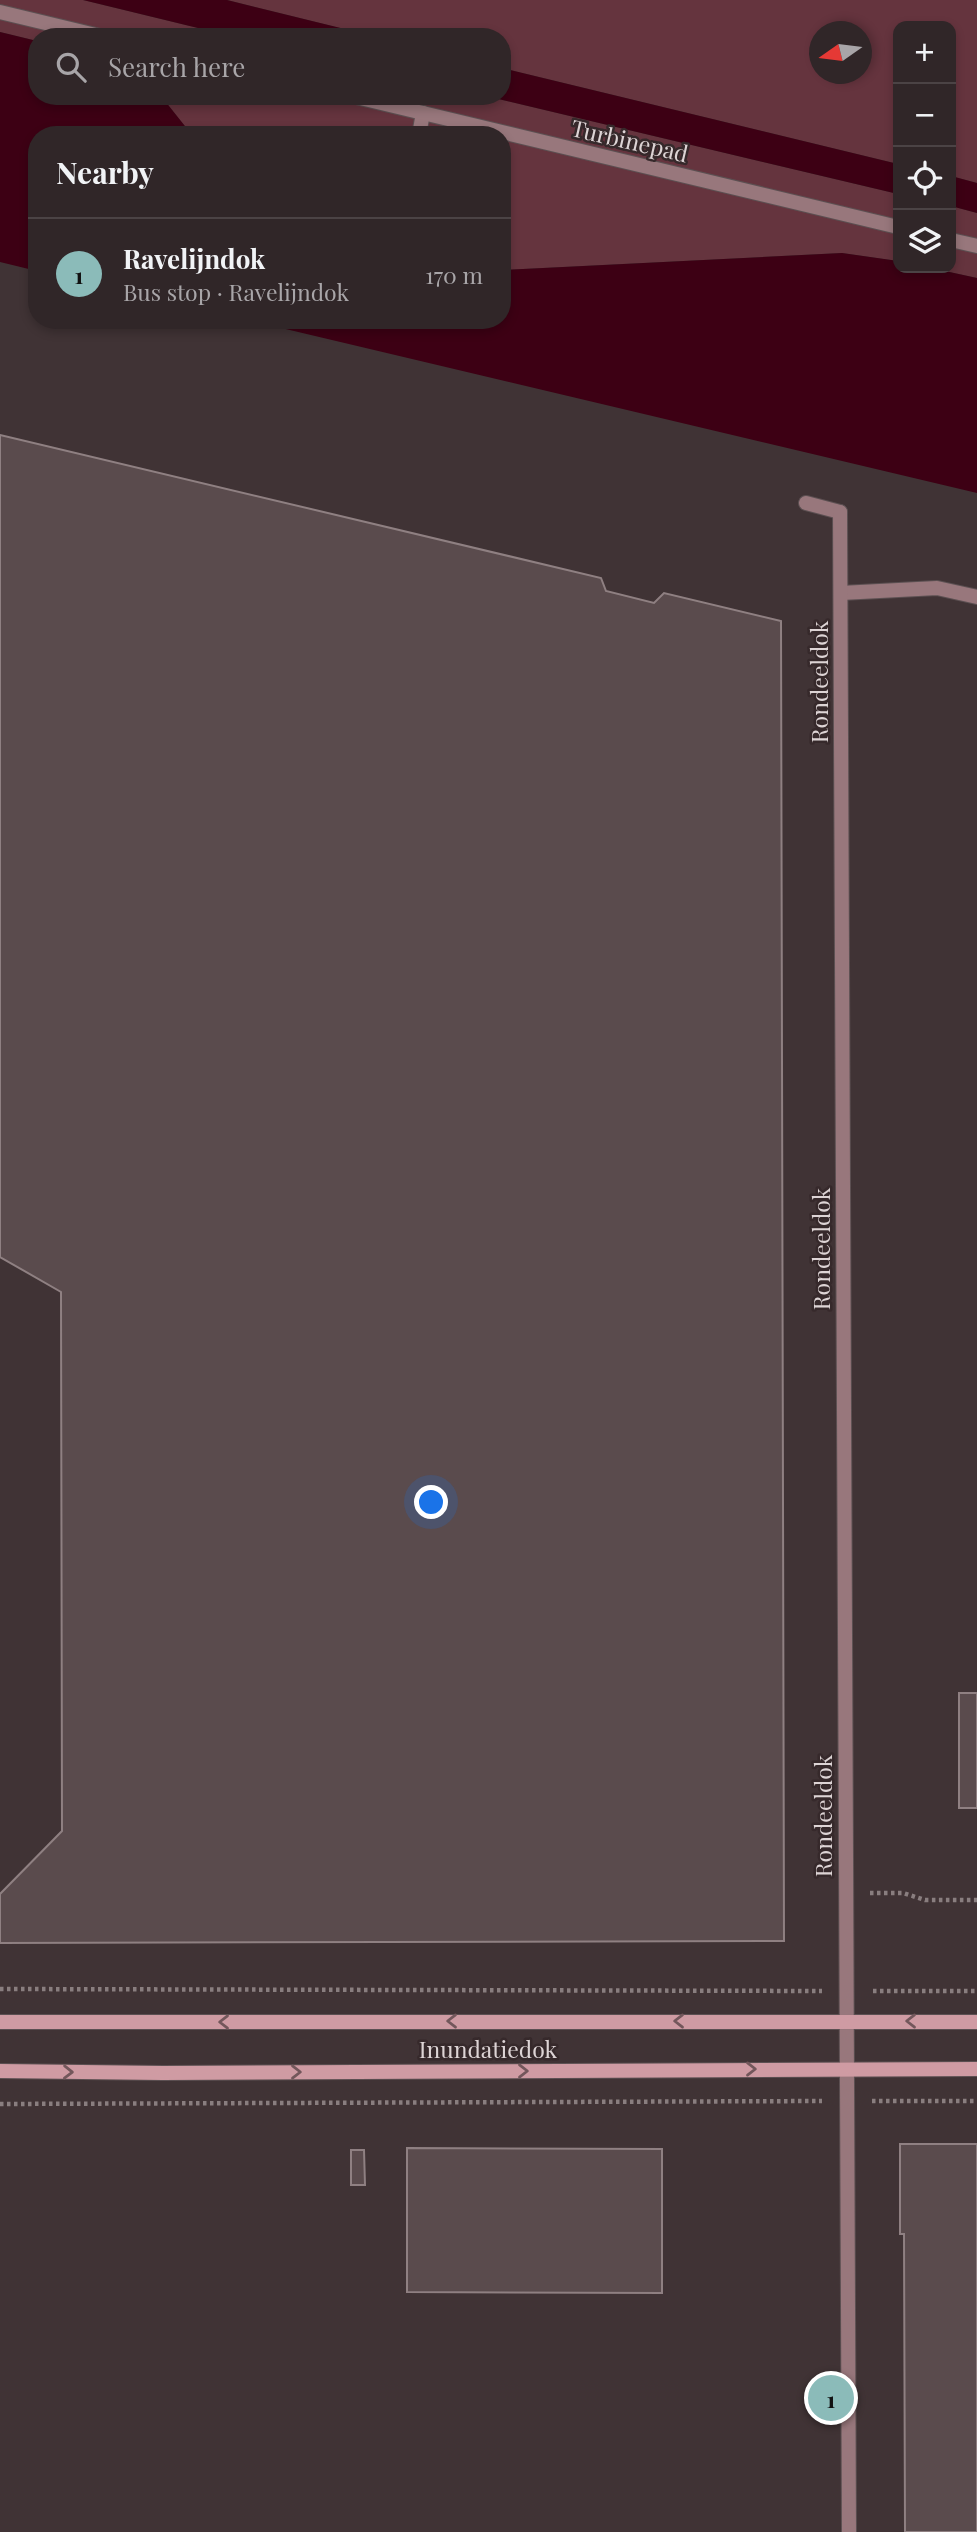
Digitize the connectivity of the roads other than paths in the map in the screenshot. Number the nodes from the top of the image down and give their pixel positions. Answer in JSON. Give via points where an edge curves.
{"nodes":[{"id":1,"x":0,"y":12,"type":"edge"},
{"id":2,"x":67,"y":28,"type":"edge"},
{"id":3,"x":390,"y":105,"type":"edge"},
{"id":4,"x":423,"y":113,"type":"junction"},
{"id":5,"x":421,"y":126,"type":"edge"},
{"id":6,"x":477,"y":126,"type":"edge"},
{"id":7,"x":511,"y":134,"type":"edge"},
{"id":8,"x":893,"y":226,"type":"edge"},
{"id":9,"x":956,"y":241,"type":"edge"},
{"id":10,"x":977,"y":246,"type":"edge"},
{"id":11,"x":806,"y":503,"type":"dead end"},
{"id":12,"x":841,"y":593,"type":"junction"},
{"id":13,"x":977,"y":597,"type":"edge"},
{"id":14,"x":0,"y":2022,"type":"edge"},
{"id":15,"x":845,"y":2022,"type":"junction"},
{"id":16,"x":977,"y":2022,"type":"edge"},
{"id":17,"x":846,"y":2069,"type":"junction"},
{"id":18,"x":977,"y":2069,"type":"edge"},
{"id":19,"x":0,"y":2071,"type":"edge"},
{"id":20,"x":849,"y":2532,"type":"edge"}],
"edges":[{"from":1,"to":2,"type":"street"},
{"from":3,"to":4,"type":"street","name":"Turbinepad"},
{"from":4,"to":5,"type":"street"},
{"from":4,"to":6,"type":"street","name":"Turbinepad"},
{"from":7,"to":8,"type":"street","name":"Turbinepad"},
{"from":9,"to":10,"type":"street"},
{"from":11,"to":12,"type":"street","name":"Rondeeldok","via":[[840,512]]},
{"from":12,"to":13,"type":"street","via":[[937,588]]},
{"from":12,"to":15,"type":"street","name":"Rondeeldok"},
{"from":15,"to":14,"type":"street","name":"Inundatiedok","one_way":true},
{"from":16,"to":15,"type":"street","name":"Inundatiedok","one_way":true},
{"from":15,"to":17,"type":"street","name":"Rondeeldok"},
{"from":17,"to":18,"type":"street","name":"Inundatiedok"},
{"from":19,"to":17,"type":"street","name":"Inundatiedok","one_way":true},
{"from":17,"to":20,"type":"street","name":"Rondeeldok"}]}
